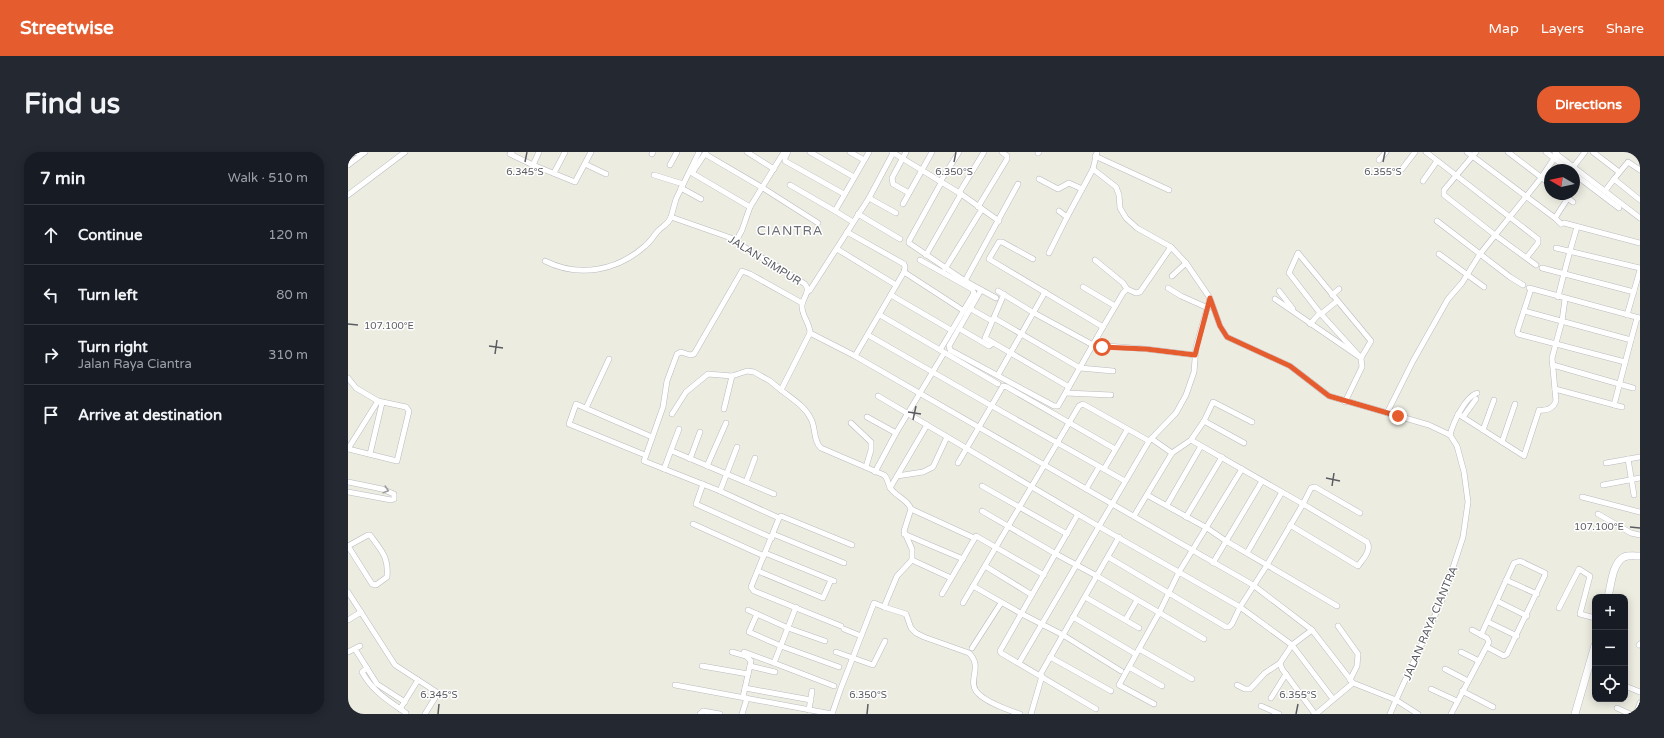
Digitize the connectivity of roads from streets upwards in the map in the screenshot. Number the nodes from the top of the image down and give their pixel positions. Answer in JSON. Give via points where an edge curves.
{"nodes":[{"id":1,"x":350,"y":152,"type":"edge"},
{"id":2,"x":405,"y":152,"type":"edge"},
{"id":3,"x":539,"y":152,"type":"edge"},
{"id":4,"x":565,"y":152,"type":"edge"},
{"id":5,"x":591,"y":152,"type":"edge"},
{"id":6,"x":677,"y":152,"type":"edge"},
{"id":7,"x":747,"y":152,"type":"edge"},
{"id":8,"x":784,"y":152,"type":"edge"},
{"id":9,"x":788,"y":152,"type":"edge"},
{"id":10,"x":810,"y":152,"type":"edge"},
{"id":11,"x":850,"y":152,"type":"edge"},
{"id":12,"x":869,"y":152,"type":"edge"},
{"id":13,"x":906,"y":152,"type":"edge"},
{"id":14,"x":932,"y":152,"type":"edge"},
{"id":15,"x":959,"y":152,"type":"edge"},
{"id":16,"x":984,"y":152,"type":"edge"},
{"id":17,"x":1002,"y":152,"type":"edge"},
{"id":18,"x":1386,"y":152,"type":"edge"},
{"id":19,"x":1415,"y":152,"type":"edge"},
{"id":20,"x":1426,"y":152,"type":"edge"},
{"id":21,"x":1467,"y":152,"type":"edge"},
{"id":22,"x":1508,"y":152,"type":"edge"},
{"id":23,"x":1546,"y":152,"type":"edge"},
{"id":24,"x":1585,"y":152,"type":"edge"},
{"id":25,"x":1593,"y":152,"type":"edge"},
{"id":26,"x":364,"y":153,"type":"edge"},
{"id":27,"x":509,"y":153,"type":"edge"},
{"id":28,"x":703,"y":153,"type":"edge"},
{"id":29,"x":892,"y":153,"type":"edge"},
{"id":30,"x":1096,"y":154,"type":"edge"},
{"id":31,"x":1474,"y":154,"type":"edge"},
{"id":32,"x":1555,"y":155,"type":"edge"},
{"id":33,"x":902,"y":159,"type":"junction"},
{"id":34,"x":864,"y":160,"type":"junction"},
{"id":35,"x":1380,"y":160,"type":"dead end"},
{"id":36,"x":1437,"y":161,"type":"junction"},
{"id":37,"x":585,"y":164,"type":"junction"},
{"id":38,"x":1566,"y":164,"type":"edge"},
{"id":39,"x":1574,"y":164,"type":"edge"},
{"id":40,"x":348,"y":165,"type":"edge"},
{"id":41,"x":533,"y":165,"type":"junction"},
{"id":42,"x":670,"y":165,"type":"dead end"},
{"id":43,"x":774,"y":169,"type":"junction"},
{"id":44,"x":1093,"y":169,"type":"junction"},
{"id":45,"x":1402,"y":169,"type":"dead end"},
{"id":46,"x":1640,"y":170,"type":"edge"},
{"id":47,"x":921,"y":171,"type":"junction"},
{"id":48,"x":1619,"y":172,"type":"junction"},
{"id":49,"x":554,"y":173,"type":"junction"},
{"id":50,"x":606,"y":174,"type":"dead end"},
{"id":51,"x":1580,"y":174,"type":"edge"},
{"id":52,"x":654,"y":175,"type":"dead end"},
{"id":53,"x":1457,"y":176,"type":"junction"},
{"id":54,"x":854,"y":177,"type":"junction"},
{"id":55,"x":1541,"y":178,"type":"junction"},
{"id":56,"x":1039,"y":179,"type":"dead end"},
{"id":57,"x":1580,"y":179,"type":"edge"},
{"id":58,"x":1614,"y":179,"type":"junction"},
{"id":59,"x":1544,"y":180,"type":"edge"},
{"id":60,"x":1423,"y":181,"type":"dead end"},
{"id":61,"x":940,"y":182,"type":"junction"},
{"id":62,"x":1018,"y":184,"type":"dead end"},
{"id":63,"x":790,"y":185,"type":"dead end"},
{"id":64,"x":682,"y":186,"type":"junction"},
{"id":65,"x":763,"y":188,"type":"junction"},
{"id":66,"x":1082,"y":189,"type":"junction"},
{"id":67,"x":1170,"y":190,"type":"dead end"},
{"id":68,"x":1605,"y":191,"type":"junction"},
{"id":69,"x":909,"y":193,"type":"junction"},
{"id":70,"x":844,"y":194,"type":"junction"},
{"id":71,"x":960,"y":194,"type":"junction"},
{"id":72,"x":348,"y":195,"type":"edge"},
{"id":73,"x":1527,"y":196,"type":"junction"},
{"id":74,"x":869,"y":198,"type":"junction"},
{"id":75,"x":701,"y":199,"type":"dead end"},
{"id":76,"x":1567,"y":200,"type":"edge"},
{"id":77,"x":1570,"y":200,"type":"edge"},
{"id":78,"x":1640,"y":200,"type":"edge"},
{"id":79,"x":1573,"y":202,"type":"dead end"},
{"id":80,"x":903,"y":204,"type":"dead end"},
{"id":81,"x":750,"y":207,"type":"junction"},
{"id":82,"x":980,"y":208,"type":"junction"},
{"id":83,"x":1619,"y":208,"type":"dead end"},
{"id":84,"x":835,"y":211,"type":"junction"},
{"id":85,"x":1059,"y":211,"type":"dead end"},
{"id":86,"x":858,"y":214,"type":"junction"},
{"id":87,"x":896,"y":214,"type":"dead end"},
{"id":88,"x":671,"y":217,"type":"junction"},
{"id":89,"x":1068,"y":217,"type":"junction"},
{"id":90,"x":1510,"y":217,"type":"junction"},
{"id":91,"x":1555,"y":218,"type":"junction"},
{"id":92,"x":1640,"y":218,"type":"edge"},
{"id":93,"x":998,"y":221,"type":"junction"},
{"id":94,"x":1437,"y":221,"type":"dead end"},
{"id":95,"x":853,"y":222,"type":"junction"},
{"id":96,"x":818,"y":223,"type":"dead end"},
{"id":97,"x":1577,"y":226,"type":"junction"},
{"id":98,"x":847,"y":232,"type":"junction"},
{"id":99,"x":1495,"y":235,"type":"junction"},
{"id":100,"x":900,"y":239,"type":"dead end"},
{"id":101,"x":736,"y":241,"type":"junction"},
{"id":102,"x":1640,"y":243,"type":"edge"},
{"id":103,"x":1171,"y":247,"type":"junction"},
{"id":104,"x":1556,"y":248,"type":"dead end"},
{"id":105,"x":837,"y":249,"type":"junction"},
{"id":106,"x":1569,"y":251,"type":"junction"},
{"id":107,"x":1049,"y":253,"type":"dead end"},
{"id":108,"x":1439,"y":254,"type":"dead end"},
{"id":109,"x":1480,"y":254,"type":"junction"},
{"id":110,"x":926,"y":255,"type":"junction"},
{"id":111,"x":1527,"y":257,"type":"junction"},
{"id":112,"x":1033,"y":259,"type":"dead end"},
{"id":113,"x":920,"y":260,"type":"dead end"},
{"id":114,"x":1095,"y":260,"type":"dead end"},
{"id":115,"x":545,"y":261,"type":"dead end"},
{"id":116,"x":1186,"y":263,"type":"junction"},
{"id":117,"x":1536,"y":265,"type":"dead end"},
{"id":118,"x":1542,"y":268,"type":"dead end"},
{"id":119,"x":1640,"y":269,"type":"edge"},
{"id":120,"x":945,"y":270,"type":"junction"},
{"id":121,"x":904,"y":272,"type":"junction"},
{"id":122,"x":1564,"y":274,"type":"junction"},
{"id":123,"x":1467,"y":275,"type":"junction"},
{"id":124,"x":1172,"y":276,"type":"dead end"},
{"id":125,"x":965,"y":280,"type":"junction"},
{"id":126,"x":896,"y":285,"type":"junction"},
{"id":127,"x":1083,"y":287,"type":"dead end"},
{"id":128,"x":1484,"y":287,"type":"dead end"},
{"id":129,"x":1528,"y":287,"type":"junction"},
{"id":130,"x":1168,"y":288,"type":"dead end"},
{"id":131,"x":1127,"y":289,"type":"junction"},
{"id":132,"x":1339,"y":289,"type":"dead end"},
{"id":133,"x":981,"y":290,"type":"junction"},
{"id":134,"x":998,"y":291,"type":"dead end"},
{"id":135,"x":1279,"y":291,"type":"dead end"},
{"id":136,"x":807,"y":292,"type":"junction"},
{"id":137,"x":1045,"y":292,"type":"junction"},
{"id":138,"x":1634,"y":292,"type":"junction"},
{"id":139,"x":1004,"y":294,"type":"junction"},
{"id":140,"x":891,"y":295,"type":"junction"},
{"id":141,"x":1332,"y":295,"type":"junction"},
{"id":142,"x":1558,"y":297,"type":"junction"},
{"id":143,"x":996,"y":298,"type":"dead end"},
{"id":144,"x":1210,"y":298,"type":"junction"},
{"id":145,"x":1274,"y":299,"type":"dead end"},
{"id":146,"x":1565,"y":299,"type":"junction"},
{"id":147,"x":1337,"y":301,"type":"junction"},
{"id":148,"x":802,"y":302,"type":"junction"},
{"id":149,"x":1115,"y":306,"type":"junction"},
{"id":150,"x":1208,"y":308,"type":"junction"},
{"id":151,"x":971,"y":309,"type":"junction"},
{"id":152,"x":964,"y":311,"type":"junction"},
{"id":153,"x":1524,"y":311,"type":"junction"},
{"id":154,"x":1034,"y":313,"type":"junction"},
{"id":155,"x":1296,"y":314,"type":"junction"},
{"id":156,"x":1321,"y":314,"type":"junction"},
{"id":157,"x":880,"y":315,"type":"junction"},
{"id":158,"x":1627,"y":315,"type":"junction"},
{"id":159,"x":1638,"y":318,"type":"edge"},
{"id":160,"x":993,"y":319,"type":"junction"},
{"id":161,"x":1562,"y":321,"type":"junction"},
{"id":162,"x":1310,"y":324,"type":"junction"},
{"id":163,"x":1103,"y":327,"type":"junction"},
{"id":164,"x":955,"y":330,"type":"junction"},
{"id":165,"x":810,"y":333,"type":"junction"},
{"id":166,"x":1022,"y":333,"type":"junction"},
{"id":167,"x":868,"y":335,"type":"junction"},
{"id":168,"x":1631,"y":340,"type":"junction"},
{"id":169,"x":993,"y":343,"type":"junction"},
{"id":170,"x":1556,"y":344,"type":"junction"},
{"id":171,"x":1093,"y":345,"type":"junction"},
{"id":172,"x":942,"y":352,"type":"junction"},
{"id":173,"x":1011,"y":354,"type":"junction"},
{"id":174,"x":1195,"y":355,"type":"junction"},
{"id":175,"x":855,"y":356,"type":"junction"},
{"id":176,"x":1361,"y":358,"type":"junction"},
{"id":177,"x":609,"y":360,"type":"dead end"},
{"id":178,"x":1625,"y":362,"type":"junction"},
{"id":179,"x":1553,"y":365,"type":"junction"},
{"id":180,"x":1080,"y":368,"type":"junction"},
{"id":181,"x":1113,"y":371,"type":"dead end"},
{"id":182,"x":932,"y":372,"type":"junction"},
{"id":183,"x":732,"y":376,"type":"junction"},
{"id":184,"x":998,"y":376,"type":"junction"},
{"id":185,"x":348,"y":378,"type":"edge"},
{"id":186,"x":998,"y":384,"type":"dead end"},
{"id":187,"x":1619,"y":384,"type":"junction"},
{"id":188,"x":1633,"y":388,"type":"dead end"},
{"id":189,"x":1555,"y":389,"type":"junction"},
{"id":190,"x":782,"y":390,"type":"junction"},
{"id":191,"x":1067,"y":390,"type":"junction"},
{"id":192,"x":920,"y":393,"type":"junction"},
{"id":193,"x":1477,"y":393,"type":"dead end"},
{"id":194,"x":1111,"y":395,"type":"dead end"},
{"id":195,"x":878,"y":396,"type":"dead end"},
{"id":196,"x":1476,"y":400,"type":"dead end"},
{"id":197,"x":1494,"y":400,"type":"dead end"},
{"id":198,"x":380,"y":402,"type":"junction"},
{"id":199,"x":1345,"y":402,"type":"junction"},
{"id":200,"x":1515,"y":404,"type":"dead end"},
{"id":201,"x":991,"y":405,"type":"junction"},
{"id":202,"x":1614,"y":405,"type":"junction"},
{"id":203,"x":1622,"y":407,"type":"dead end"},
{"id":204,"x":586,"y":408,"type":"junction"},
{"id":205,"x":724,"y":409,"type":"dead end"},
{"id":206,"x":908,"y":413,"type":"junction"},
{"id":207,"x":1387,"y":413,"type":"junction"},
{"id":208,"x":672,"y":414,"type":"dead end"},
{"id":209,"x":1461,"y":416,"type":"junction"},
{"id":210,"x":867,"y":417,"type":"dead end"},
{"id":211,"x":1204,"y":421,"type":"junction"},
{"id":212,"x":1252,"y":422,"type":"dead end"},
{"id":213,"x":726,"y":423,"type":"dead end"},
{"id":214,"x":851,"y":423,"type":"dead end"},
{"id":215,"x":1068,"y":423,"type":"junction"},
{"id":216,"x":927,"y":425,"type":"junction"},
{"id":217,"x":980,"y":428,"type":"junction"},
{"id":218,"x":679,"y":429,"type":"dead end"},
{"id":219,"x":1127,"y":430,"type":"junction"},
{"id":220,"x":1483,"y":430,"type":"junction"},
{"id":221,"x":700,"y":432,"type":"dead end"},
{"id":222,"x":896,"y":433,"type":"junction"},
{"id":223,"x":1450,"y":435,"type":"junction"},
{"id":224,"x":652,"y":437,"type":"junction"},
{"id":225,"x":947,"y":437,"type":"junction"},
{"id":226,"x":1150,"y":440,"type":"junction"},
{"id":227,"x":1191,"y":440,"type":"junction"},
{"id":228,"x":1056,"y":442,"type":"junction"},
{"id":229,"x":1502,"y":442,"type":"junction"},
{"id":230,"x":1244,"y":443,"type":"dead end"},
{"id":231,"x":1201,"y":446,"type":"junction"},
{"id":232,"x":738,"y":447,"type":"dead end"},
{"id":233,"x":967,"y":448,"type":"junction"},
{"id":234,"x":1114,"y":449,"type":"junction"},
{"id":235,"x":672,"y":451,"type":"junction"},
{"id":236,"x":1172,"y":453,"type":"junction"},
{"id":237,"x":370,"y":454,"type":"junction"},
{"id":238,"x":645,"y":455,"type":"junction"},
{"id":239,"x":1222,"y":457,"type":"junction"},
{"id":240,"x":1640,"y":457,"type":"edge"},
{"id":241,"x":755,"y":458,"type":"dead end"},
{"id":242,"x":690,"y":459,"type":"junction"},
{"id":243,"x":1628,"y":459,"type":"junction"},
{"id":244,"x":958,"y":463,"type":"dead end"},
{"id":245,"x":1606,"y":463,"type":"dead end"},
{"id":246,"x":1044,"y":464,"type":"junction"},
{"id":247,"x":707,"y":466,"type":"junction"},
{"id":248,"x":866,"y":467,"type":"junction"},
{"id":249,"x":1101,"y":468,"type":"junction"},
{"id":250,"x":664,"y":469,"type":"junction"},
{"id":251,"x":1242,"y":469,"type":"junction"},
{"id":252,"x":876,"y":472,"type":"junction"},
{"id":253,"x":727,"y":475,"type":"junction"},
{"id":254,"x":897,"y":476,"type":"junction"},
{"id":255,"x":1640,"y":478,"type":"edge"},
{"id":256,"x":1632,"y":480,"type":"junction"},
{"id":257,"x":1125,"y":481,"type":"junction"},
{"id":258,"x":1262,"y":481,"type":"junction"},
{"id":259,"x":348,"y":482,"type":"edge"},
{"id":260,"x":746,"y":482,"type":"junction"},
{"id":261,"x":703,"y":484,"type":"junction"},
{"id":262,"x":1603,"y":485,"type":"dead end"},
{"id":263,"x":982,"y":486,"type":"dead end"},
{"id":264,"x":1031,"y":486,"type":"junction"},
{"id":265,"x":890,"y":488,"type":"junction"},
{"id":266,"x":1086,"y":489,"type":"junction"},
{"id":267,"x":720,"y":491,"type":"junction"},
{"id":268,"x":348,"y":492,"type":"edge"},
{"id":269,"x":1282,"y":492,"type":"junction"},
{"id":270,"x":774,"y":494,"type":"dead end"},
{"id":271,"x":1147,"y":494,"type":"junction"},
{"id":272,"x":1634,"y":495,"type":"dead end"},
{"id":273,"x":1582,"y":497,"type":"dead end"},
{"id":274,"x":1111,"y":504,"type":"junction"},
{"id":275,"x":1303,"y":504,"type":"junction"},
{"id":276,"x":1019,"y":505,"type":"junction"},
{"id":277,"x":1167,"y":505,"type":"junction"},
{"id":278,"x":911,"y":509,"type":"junction"},
{"id":279,"x":982,"y":511,"type":"dead end"},
{"id":280,"x":1640,"y":512,"type":"edge"},
{"id":281,"x":1360,"y":513,"type":"dead end"},
{"id":282,"x":1078,"y":514,"type":"junction"},
{"id":283,"x":1598,"y":514,"type":"dead end"},
{"id":284,"x":1134,"y":516,"type":"junction"},
{"id":285,"x":1186,"y":517,"type":"junction"},
{"id":286,"x":779,"y":518,"type":"junction"},
{"id":287,"x":693,"y":524,"type":"dead end"},
{"id":288,"x":1290,"y":525,"type":"junction"},
{"id":289,"x":1007,"y":526,"type":"junction"},
{"id":290,"x":1098,"y":526,"type":"junction"},
{"id":291,"x":1207,"y":528,"type":"junction"},
{"id":292,"x":904,"y":534,"type":"junction"},
{"id":293,"x":1067,"y":534,"type":"junction"},
{"id":294,"x":1640,"y":535,"type":"edge"},
{"id":295,"x":772,"y":536,"type":"junction"},
{"id":296,"x":1119,"y":537,"type":"junction"},
{"id":297,"x":974,"y":538,"type":"junction"},
{"id":298,"x":1226,"y":541,"type":"junction"},
{"id":299,"x":852,"y":545,"type":"dead end"},
{"id":300,"x":348,"y":546,"type":"edge"},
{"id":301,"x":996,"y":546,"type":"junction"},
{"id":302,"x":1193,"y":551,"type":"junction"},
{"id":303,"x":1246,"y":553,"type":"junction"},
{"id":304,"x":765,"y":554,"type":"junction"},
{"id":305,"x":1056,"y":554,"type":"junction"},
{"id":306,"x":1640,"y":556,"type":"edge"},
{"id":307,"x":1108,"y":557,"type":"junction"},
{"id":308,"x":963,"y":559,"type":"junction"},
{"id":309,"x":912,"y":560,"type":"junction"},
{"id":310,"x":844,"y":563,"type":"dead end"},
{"id":311,"x":1213,"y":563,"type":"junction"},
{"id":312,"x":1076,"y":565,"type":"junction"},
{"id":313,"x":1267,"y":565,"type":"junction"},
{"id":314,"x":985,"y":566,"type":"junction"},
{"id":315,"x":758,"y":571,"type":"junction"},
{"id":316,"x":1179,"y":572,"type":"junction"},
{"id":317,"x":1044,"y":575,"type":"junction"},
{"id":318,"x":1097,"y":576,"type":"junction"},
{"id":319,"x":951,"y":578,"type":"junction"},
{"id":320,"x":1506,"y":580,"type":"junction"},
{"id":321,"x":1253,"y":585,"type":"junction"},
{"id":322,"x":973,"y":586,"type":"junction"},
{"id":323,"x":348,"y":592,"type":"edge"},
{"id":324,"x":1170,"y":592,"type":"junction"},
{"id":325,"x":942,"y":594,"type":"dead end"},
{"id":326,"x":1537,"y":594,"type":"junction"},
{"id":327,"x":1609,"y":594,"type":"edge"},
{"id":328,"x":1032,"y":595,"type":"junction"},
{"id":329,"x":1085,"y":596,"type":"junction"},
{"id":330,"x":1137,"y":600,"type":"junction"},
{"id":331,"x":1497,"y":601,"type":"junction"},
{"id":332,"x":964,"y":602,"type":"dead end"},
{"id":333,"x":1001,"y":603,"type":"junction"},
{"id":334,"x":1337,"y":606,"type":"dead end"},
{"id":335,"x":884,"y":607,"type":"junction"},
{"id":336,"x":1240,"y":607,"type":"junction"},
{"id":337,"x":796,"y":608,"type":"junction"},
{"id":338,"x":1559,"y":608,"type":"dead end"},
{"id":339,"x":748,"y":610,"type":"dead end"},
{"id":340,"x":361,"y":612,"type":"junction"},
{"id":341,"x":1159,"y":613,"type":"junction"},
{"id":342,"x":757,"y":614,"type":"junction"},
{"id":343,"x":1022,"y":614,"type":"junction"},
{"id":344,"x":1527,"y":616,"type":"junction"},
{"id":345,"x":1592,"y":617,"type":"edge"},
{"id":346,"x":1073,"y":618,"type":"junction"},
{"id":347,"x":1126,"y":619,"type":"junction"},
{"id":348,"x":348,"y":620,"type":"edge"},
{"id":349,"x":1488,"y":622,"type":"junction"},
{"id":350,"x":1042,"y":624,"type":"junction"},
{"id":351,"x":1338,"y":626,"type":"dead end"},
{"id":352,"x":788,"y":628,"type":"junction"},
{"id":353,"x":1139,"y":628,"type":"dead end"},
{"id":354,"x":1312,"y":630,"type":"junction"},
{"id":355,"x":1472,"y":630,"type":"dead end"},
{"id":356,"x":1063,"y":635,"type":"junction"},
{"id":357,"x":1482,"y":635,"type":"junction"},
{"id":358,"x":861,"y":636,"type":"junction"},
{"id":359,"x":1517,"y":636,"type":"junction"},
{"id":360,"x":1204,"y":639,"type":"dead end"},
{"id":361,"x":824,"y":641,"type":"dead end"},
{"id":362,"x":885,"y":641,"type":"dead end"},
{"id":363,"x":1292,"y":645,"type":"junction"},
{"id":364,"x":360,"y":646,"type":"dead end"},
{"id":365,"x":781,"y":646,"type":"junction"},
{"id":366,"x":1487,"y":647,"type":"junction"},
{"id":367,"x":972,"y":648,"type":"dead end"},
{"id":368,"x":355,"y":649,"type":"junction"},
{"id":369,"x":1139,"y":649,"type":"junction"},
{"id":370,"x":348,"y":652,"type":"edge"},
{"id":371,"x":732,"y":652,"type":"dead end"},
{"id":372,"x":744,"y":652,"type":"dead end"},
{"id":373,"x":836,"y":652,"type":"dead end"},
{"id":374,"x":1461,"y":652,"type":"dead end"},
{"id":375,"x":1134,"y":653,"type":"dead end"},
{"id":376,"x":1592,"y":656,"type":"edge"},
{"id":377,"x":1050,"y":657,"type":"junction"},
{"id":378,"x":853,"y":658,"type":"junction"},
{"id":379,"x":1479,"y":661,"type":"junction"},
{"id":380,"x":774,"y":663,"type":"junction"},
{"id":381,"x":1019,"y":663,"type":"junction"},
{"id":382,"x":1280,"y":663,"type":"junction"},
{"id":383,"x":702,"y":666,"type":"dead end"},
{"id":384,"x":750,"y":666,"type":"junction"},
{"id":385,"x":839,"y":667,"type":"dead end"},
{"id":386,"x":368,"y":668,"type":"junction"},
{"id":387,"x":1129,"y":668,"type":"junction"},
{"id":388,"x":1444,"y":669,"type":"dead end"},
{"id":389,"x":1121,"y":671,"type":"dead end"},
{"id":390,"x":775,"y":672,"type":"dead end"},
{"id":391,"x":748,"y":674,"type":"junction"},
{"id":392,"x":1286,"y":674,"type":"junction"},
{"id":393,"x":1041,"y":676,"type":"junction"},
{"id":394,"x":1192,"y":679,"type":"dead end"},
{"id":395,"x":418,"y":680,"type":"junction"},
{"id":396,"x":1468,"y":681,"type":"junction"},
{"id":397,"x":1351,"y":682,"type":"junction"},
{"id":398,"x":675,"y":685,"type":"dead end"},
{"id":399,"x":1237,"y":685,"type":"dead end"},
{"id":400,"x":834,"y":686,"type":"dead end"},
{"id":401,"x":1162,"y":686,"type":"dead end"},
{"id":402,"x":1628,"y":687,"type":"edge"},
{"id":403,"x":745,"y":688,"type":"junction"},
{"id":404,"x":1431,"y":689,"type":"dead end"},
{"id":405,"x":812,"y":691,"type":"dead end"},
{"id":406,"x":1111,"y":691,"type":"dead end"},
{"id":407,"x":1462,"y":691,"type":"junction"},
{"id":408,"x":1640,"y":692,"type":"edge"},
{"id":409,"x":745,"y":698,"type":"junction"},
{"id":410,"x":1271,"y":698,"type":"dead end"},
{"id":411,"x":1333,"y":699,"type":"junction"},
{"id":412,"x":810,"y":700,"type":"junction"},
{"id":413,"x":1396,"y":700,"type":"junction"},
{"id":414,"x":1457,"y":701,"type":"junction"},
{"id":415,"x":405,"y":702,"type":"junction"},
{"id":416,"x":1640,"y":703,"type":"edge"},
{"id":417,"x":1154,"y":704,"type":"dead end"},
{"id":418,"x":1261,"y":706,"type":"dead end"},
{"id":419,"x":1493,"y":707,"type":"dead end"},
{"id":420,"x":1617,"y":708,"type":"dead end"},
{"id":421,"x":400,"y":709,"type":"junction"},
{"id":422,"x":1096,"y":709,"type":"dead end"},
{"id":423,"x":809,"y":710,"type":"junction"},
{"id":424,"x":406,"y":713,"type":"edge"},
{"id":425,"x":1453,"y":713,"type":"edge"},
{"id":426,"x":425,"y":714,"type":"edge"},
{"id":427,"x":700,"y":714,"type":"edge"},
{"id":428,"x":720,"y":714,"type":"edge"},
{"id":429,"x":742,"y":714,"type":"edge"},
{"id":430,"x":832,"y":714,"type":"edge"},
{"id":431,"x":1020,"y":714,"type":"edge"},
{"id":432,"x":1031,"y":714,"type":"edge"},
{"id":433,"x":1279,"y":714,"type":"edge"},
{"id":434,"x":1315,"y":714,"type":"edge"},
{"id":435,"x":1390,"y":714,"type":"edge"},
{"id":436,"x":1418,"y":714,"type":"edge"},
{"id":437,"x":1576,"y":714,"type":"edge"},
{"id":438,"x":1630,"y":714,"type":"edge"},
{"id":439,"x":1636,"y":714,"type":"edge"}],
"edges":[{"from":1,"to":26,"type":"street"},
{"from":2,"to":72,"type":"street"},
{"from":3,"to":41,"type":"street"},
{"from":4,"to":49,"type":"street"},
{"from":5,"to":37,"type":"street"},
{"from":6,"to":42,"type":"street"},
{"from":7,"to":43,"type":"street"},
{"from":8,"to":43,"type":"street"},
{"from":9,"to":70,"type":"street","via":[[785,161]]},
{"from":10,"to":54,"type":"street"},
{"from":11,"to":34,"type":"street"},
{"from":12,"to":34,"type":"street"},
{"from":13,"to":33,"type":"street"},
{"from":14,"to":47,"type":"street"},
{"from":15,"to":61,"type":"street"},
{"from":16,"to":71,"type":"street"},
{"from":17,"to":82,"type":"street","via":[[1007,159]]},
{"from":18,"to":35,"type":"street"},
{"from":19,"to":45,"type":"street"},
{"from":20,"to":36,"type":"street"},
{"from":21,"to":31,"type":"street"},
{"from":22,"to":55,"type":"street"},
{"from":23,"to":32,"type":"street"},
{"from":24,"to":39,"type":"street"},
{"from":25,"to":48,"type":"street"},
{"from":26,"to":40,"type":"street"},
{"from":27,"to":41,"type":"street"},
{"from":28,"to":64,"type":"street"},
{"from":28,"to":65,"type":"street"},
{"from":28,"to":81,"type":"street","via":[[692,173]]},
{"from":29,"to":33,"type":"street"},
{"from":29,"to":74,"type":"street"},
{"from":30,"to":44,"type":"street"},
{"from":30,"to":67,"type":"street"},
{"from":31,"to":53,"type":"street"},
{"from":31,"to":73,"type":"street"},
{"from":32,"to":38,"type":"street"},
{"from":32,"to":55,"type":"street"},
{"from":33,"to":47,"type":"street"},
{"from":33,"to":69,"type":"street","via":[[892,182]]},
{"from":34,"to":54,"type":"street"},
{"from":36,"to":53,"type":"street"},
{"from":36,"to":60,"type":"street"},
{"from":37,"to":49,"type":"street","via":[[575,182]]},
{"from":37,"to":50,"type":"street"},
{"from":41,"to":49,"type":"street"},
{"from":43,"to":65,"type":"street"},
{"from":44,"to":66,"type":"street"},
{"from":44,"to":103,"type":"street","via":[[1116,187],[1120,208],[1126,218],[1137,228]]},
{"from":46,"to":48,"type":"street","via":[[1628,162]]},
{"from":47,"to":61,"type":"street"},
{"from":47,"to":69,"type":"street"},
{"from":48,"to":58,"type":"street"},
{"from":51,"to":68,"type":"street"},
{"from":52,"to":64,"type":"street"},
{"from":53,"to":90,"type":"street"},
{"from":53,"to":99,"type":"street","via":[[1444,190],[1444,196]]},
{"from":54,"to":70,"type":"street"},
{"from":55,"to":59,"type":"street"},
{"from":55,"to":73,"type":"street"},
{"from":56,"to":66,"type":"street","via":[[1058,189],[1069,183]]},
{"from":57,"to":83,"type":"street"},
{"from":58,"to":68,"type":"street"},
{"from":58,"to":78,"type":"street"},
{"from":61,"to":71,"type":"street"},
{"from":61,"to":110,"type":"street","via":[[909,241],[911,246]]},
{"from":62,"to":93,"type":"street"},
{"from":63,"to":84,"type":"street"},
{"from":64,"to":75,"type":"street"},
{"from":64,"to":88,"type":"street"},
{"from":65,"to":81,"type":"street"},
{"from":65,"to":96,"type":"street"},
{"from":66,"to":89,"type":"street"},
{"from":68,"to":92,"type":"street"},
{"from":69,"to":80,"type":"street"},
{"from":70,"to":84,"type":"street"},
{"from":71,"to":82,"type":"street"},
{"from":71,"to":110,"type":"street"},
{"from":73,"to":90,"type":"street"},
{"from":73,"to":91,"type":"street"},
{"from":74,"to":86,"type":"street"},
{"from":74,"to":87,"type":"street"},
{"from":76,"to":91,"type":"street"},
{"from":77,"to":79,"type":"street"},
{"from":81,"to":101,"type":"street"},
{"from":82,"to":93,"type":"street"},
{"from":82,"to":120,"type":"street"},
{"from":84,"to":95,"type":"street"},
{"from":85,"to":89,"type":"street"},
{"from":86,"to":95,"type":"street"},
{"from":86,"to":100,"type":"street"},
{"from":88,"to":101,"type":"street","name":"JALAN SIMPUR"},
{"from":88,"to":115,"type":"street","via":[[668,224],[658,231],[645,247],[632,256],[608,266],[574,271]]},
{"from":89,"to":107,"type":"street"},
{"from":90,"to":99,"type":"street"},
{"from":90,"to":111,"type":"street","via":[[1538,239],[1538,243]]},
{"from":91,"to":97,"type":"street","via":[[1562,223]]},
{"from":93,"to":125,"type":"street"},
{"from":94,"to":109,"type":"street"},
{"from":95,"to":98,"type":"street"},
{"from":97,"to":102,"type":"street"},
{"from":97,"to":106,"type":"street"},
{"from":98,"to":105,"type":"street"},
{"from":98,"to":121,"type":"street","via":[[904,264]]},
{"from":99,"to":109,"type":"street"},
{"from":99,"to":111,"type":"street"},
{"from":101,"to":136,"type":"street","name":"JALAN SIMPUR","via":[[796,277],[806,286]]},
{"from":103,"to":116,"type":"street"},
{"from":103,"to":131,"type":"street","via":[[1140,292]]},
{"from":104,"to":106,"type":"street"},
{"from":105,"to":126,"type":"street"},
{"from":105,"to":136,"type":"street"},
{"from":106,"to":119,"type":"street"},
{"from":106,"to":122,"type":"street"},
{"from":108,"to":123,"type":"street"},
{"from":109,"to":123,"type":"street"},
{"from":109,"to":129,"type":"street"},
{"from":110,"to":120,"type":"street"},
{"from":111,"to":117,"type":"street"},
{"from":112,"to":137,"type":"street","via":[[1002,242],[998,243],[989,259]]},
{"from":113,"to":120,"type":"street"},
{"from":114,"to":131,"type":"street"},
{"from":116,"to":124,"type":"street"},
{"from":116,"to":144,"type":"street"},
{"from":118,"to":122,"type":"street"},
{"from":119,"to":138,"type":"street"},
{"from":120,"to":125,"type":"street"},
{"from":120,"to":152,"type":"street","via":[[973,290],[974,294]]},
{"from":121,"to":126,"type":"street"},
{"from":121,"to":152,"type":"street"},
{"from":122,"to":138,"type":"street"},
{"from":122,"to":142,"type":"street"},
{"from":123,"to":128,"type":"street"},
{"from":123,"to":207,"type":"street","via":[[1448,299]]},
{"from":125,"to":133,"type":"street"},
{"from":126,"to":140,"type":"street"},
{"from":127,"to":149,"type":"street"},
{"from":129,"to":142,"type":"street"},
{"from":129,"to":153,"type":"street"},
{"from":130,"to":150,"type":"street"},
{"from":131,"to":149,"type":"street"},
{"from":132,"to":141,"type":"street"},
{"from":133,"to":143,"type":"street"},
{"from":133,"to":151,"type":"street"},
{"from":134,"to":139,"type":"street"},
{"from":135,"to":155,"type":"street"},
{"from":136,"to":148,"type":"street","name":"JALAN SIMPUR"},
{"from":137,"to":154,"type":"street"},
{"from":137,"to":163,"type":"street"},
{"from":138,"to":158,"type":"street"},
{"from":139,"to":154,"type":"street"},
{"from":139,"to":160,"type":"street"},
{"from":140,"to":157,"type":"street"},
{"from":140,"to":164,"type":"street"},
{"from":141,"to":147,"type":"street"},
{"from":141,"to":156,"type":"street","via":[[1298,253],[1289,273]]},
{"from":142,"to":146,"type":"street"},
{"from":144,"to":150,"type":"street"},
{"from":144,"to":199,"type":"street","via":[[1220,326],[1227,337],[1290,366],[1324,393]]},
{"from":145,"to":155,"type":"street"},
{"from":146,"to":158,"type":"street"},
{"from":146,"to":161,"type":"street"},
{"from":147,"to":156,"type":"street"},
{"from":147,"to":176,"type":"street","via":[[1371,341]]},
{"from":148,"to":165,"type":"street","name":"JALAN SIMPUR"},
{"from":148,"to":224,"type":"street","via":[[742,271],[694,354],[677,354]]},
{"from":149,"to":163,"type":"street"},
{"from":150,"to":174,"type":"street"},
{"from":151,"to":160,"type":"street"},
{"from":151,"to":164,"type":"street"},
{"from":152,"to":164,"type":"street"},
{"from":153,"to":161,"type":"street"},
{"from":153,"to":170,"type":"street","via":[[1518,334]]},
{"from":154,"to":166,"type":"street"},
{"from":154,"to":171,"type":"street"},
{"from":155,"to":162,"type":"street"},
{"from":156,"to":162,"type":"street"},
{"from":156,"to":176,"type":"street"},
{"from":157,"to":167,"type":"street"},
{"from":157,"to":172,"type":"street"},
{"from":158,"to":159,"type":"street"},
{"from":159,"to":168,"type":"street"},
{"from":160,"to":166,"type":"street"},
{"from":160,"to":169,"type":"street","via":[[985,337]]},
{"from":161,"to":168,"type":"street"},
{"from":161,"to":170,"type":"street"},
{"from":162,"to":176,"type":"street"},
{"from":163,"to":171,"type":"street"},
{"from":164,"to":169,"type":"street","via":[[990,346]]},
{"from":164,"to":172,"type":"street"},
{"from":164,"to":184,"type":"street","via":[[950,351]]},
{"from":165,"to":175,"type":"street"},
{"from":165,"to":190,"type":"street"},
{"from":166,"to":173,"type":"street"},
{"from":166,"to":180,"type":"street"},
{"from":167,"to":175,"type":"street"},
{"from":167,"to":182,"type":"street"},
{"from":168,"to":178,"type":"street"},
{"from":169,"to":173,"type":"street"},
{"from":170,"to":178,"type":"street"},
{"from":170,"to":179,"type":"street"},
{"from":171,"to":174,"type":"street"},
{"from":171,"to":180,"type":"street"},
{"from":172,"to":182,"type":"street"},
{"from":172,"to":186,"type":"street"},
{"from":173,"to":184,"type":"street"},
{"from":173,"to":191,"type":"street"},
{"from":174,"to":226,"type":"street","via":[[1194,372],[1183,402]]},
{"from":175,"to":192,"type":"street"},
{"from":176,"to":199,"type":"street","via":[[1362,367]]},
{"from":177,"to":204,"type":"street"},
{"from":178,"to":187,"type":"street"},
{"from":179,"to":187,"type":"street"},
{"from":179,"to":189,"type":"street"},
{"from":180,"to":181,"type":"street"},
{"from":180,"to":191,"type":"street"},
{"from":182,"to":192,"type":"street"},
{"from":182,"to":201,"type":"street"},
{"from":183,"to":190,"type":"street","via":[[747,371],[754,372]]},
{"from":183,"to":205,"type":"street"},
{"from":183,"to":208,"type":"street","via":[[706,375],[686,392]]},
{"from":184,"to":191,"type":"street","via":[[1055,406],[1059,405]]},
{"from":185,"to":198,"type":"street","via":[[356,388]]},
{"from":187,"to":188,"type":"street"},
{"from":187,"to":202,"type":"street"},
{"from":189,"to":202,"type":"street"},
{"from":189,"to":229,"type":"street","via":[[1554,406],[1539,410],[1524,456]]},
{"from":190,"to":248,"type":"street","via":[[809,415],[819,447]]},
{"from":191,"to":194,"type":"street"},
{"from":192,"to":206,"type":"street"},
{"from":192,"to":217,"type":"street"},
{"from":193,"to":209,"type":"street","via":[[1470,398]]},
{"from":195,"to":206,"type":"street"},
{"from":196,"to":209,"type":"street"},
{"from":197,"to":220,"type":"street"},
{"from":198,"to":237,"type":"street"},
{"from":198,"to":237,"type":"street","via":[[348,449]]},
{"from":198,"to":237,"type":"street","via":[[406,407],[409,413],[397,461]]},
{"from":199,"to":207,"type":"street"},
{"from":200,"to":229,"type":"street"},
{"from":201,"to":215,"type":"street","via":[[1005,386]]},
{"from":201,"to":217,"type":"street"},
{"from":201,"to":228,"type":"street"},
{"from":202,"to":203,"type":"street"},
{"from":204,"to":224,"type":"street"},
{"from":204,"to":238,"type":"street","via":[[576,404],[568,424]]},
{"from":206,"to":216,"type":"street"},
{"from":206,"to":222,"type":"street"},
{"from":207,"to":223,"type":"street","via":[[1424,423]]},
{"from":209,"to":220,"type":"street"},
{"from":209,"to":223,"type":"street"},
{"from":210,"to":222,"type":"street"},
{"from":211,"to":212,"type":"street","via":[[1215,401]]},
{"from":211,"to":227,"type":"street"},
{"from":211,"to":230,"type":"street"},
{"from":213,"to":247,"type":"street"},
{"from":214,"to":248,"type":"street","via":[[870,442],[871,450]]},
{"from":215,"to":219,"type":"street","via":[[1083,404]]},
{"from":215,"to":228,"type":"street"},
{"from":215,"to":234,"type":"street"},
{"from":216,"to":225,"type":"street"},
{"from":216,"to":254,"type":"street"},
{"from":217,"to":233,"type":"street"},
{"from":217,"to":246,"type":"street"},
{"from":218,"to":235,"type":"street"},
{"from":219,"to":226,"type":"street"},
{"from":219,"to":234,"type":"street"},
{"from":220,"to":229,"type":"street"},
{"from":221,"to":242,"type":"street"},
{"from":222,"to":252,"type":"street"},
{"from":223,"to":413,"type":"street","name":"JALAN RAYA CIANTRA","via":[[1459,450],[1467,488],[1466,527],[1443,598]]},
{"from":224,"to":238,"type":"street"},
{"from":225,"to":233,"type":"street"},
{"from":225,"to":254,"type":"street","via":[[933,467],[923,472]]},
{"from":226,"to":236,"type":"street"},
{"from":226,"to":257,"type":"street"},
{"from":227,"to":231,"type":"street"},
{"from":227,"to":236,"type":"street"},
{"from":228,"to":246,"type":"street"},
{"from":228,"to":249,"type":"street"},
{"from":231,"to":239,"type":"street"},
{"from":231,"to":277,"type":"street"},
{"from":232,"to":253,"type":"street"},
{"from":233,"to":244,"type":"street"},
{"from":233,"to":264,"type":"street"},
{"from":234,"to":249,"type":"street"},
{"from":235,"to":242,"type":"street"},
{"from":235,"to":250,"type":"street"},
{"from":236,"to":271,"type":"street"},
{"from":238,"to":250,"type":"street","via":[[644,461]]},
{"from":239,"to":251,"type":"street"},
{"from":239,"to":285,"type":"street"},
{"from":240,"to":243,"type":"street"},
{"from":241,"to":260,"type":"street"},
{"from":242,"to":247,"type":"street"},
{"from":243,"to":245,"type":"street"},
{"from":243,"to":256,"type":"street"},
{"from":246,"to":264,"type":"street"},
{"from":246,"to":266,"type":"street"},
{"from":247,"to":253,"type":"street"},
{"from":248,"to":252,"type":"street"},
{"from":249,"to":257,"type":"street"},
{"from":249,"to":266,"type":"street"},
{"from":250,"to":261,"type":"street"},
{"from":251,"to":258,"type":"street"},
{"from":251,"to":291,"type":"street"},
{"from":252,"to":265,"type":"street","via":[[886,477]]},
{"from":253,"to":260,"type":"street"},
{"from":253,"to":267,"type":"street"},
{"from":254,"to":265,"type":"street"},
{"from":255,"to":256,"type":"street"},
{"from":256,"to":262,"type":"street"},
{"from":256,"to":272,"type":"street"},
{"from":257,"to":274,"type":"street"},
{"from":258,"to":269,"type":"street"},
{"from":258,"to":298,"type":"street"},
{"from":259,"to":268,"type":"street","one_way":true,"via":[[382,489],[394,494],[394,499]]},
{"from":260,"to":270,"type":"street"},
{"from":261,"to":267,"type":"street"},
{"from":261,"to":295,"type":"street","via":[[696,504]]},
{"from":263,"to":276,"type":"street"},
{"from":264,"to":276,"type":"street"},
{"from":264,"to":282,"type":"street"},
{"from":265,"to":278,"type":"street","via":[[909,504]]},
{"from":266,"to":274,"type":"street"},
{"from":267,"to":286,"type":"street"},
{"from":269,"to":275,"type":"street"},
{"from":269,"to":303,"type":"street"},
{"from":271,"to":277,"type":"street"},
{"from":271,"to":284,"type":"street"},
{"from":273,"to":280,"type":"street"},
{"from":274,"to":284,"type":"street"},
{"from":274,"to":290,"type":"street"},
{"from":275,"to":281,"type":"street","via":[[1311,488],[1315,487]]},
{"from":275,"to":288,"type":"street"},
{"from":275,"to":288,"type":"street","via":[[1367,542],[1368,550],[1358,566]]},
{"from":276,"to":289,"type":"street"},
{"from":276,"to":293,"type":"street"},
{"from":277,"to":285,"type":"street"},
{"from":278,"to":292,"type":"street"},
{"from":278,"to":297,"type":"street"},
{"from":279,"to":289,"type":"street"},
{"from":282,"to":290,"type":"street"},
{"from":282,"to":293,"type":"street"},
{"from":283,"to":294,"type":"street","via":[[1631,533]]},
{"from":284,"to":302,"type":"street"},
{"from":285,"to":291,"type":"street"},
{"from":286,"to":295,"type":"street"},
{"from":286,"to":299,"type":"street","via":[[780,516]]},
{"from":287,"to":304,"type":"street"},
{"from":288,"to":313,"type":"street"},
{"from":289,"to":301,"type":"street"},
{"from":289,"to":305,"type":"street"},
{"from":290,"to":296,"type":"street"},
{"from":290,"to":312,"type":"street"},
{"from":291,"to":298,"type":"street"},
{"from":291,"to":302,"type":"street"},
{"from":292,"to":308,"type":"street"},
{"from":292,"to":309,"type":"street","via":[[911,548]]},
{"from":293,"to":305,"type":"street"},
{"from":295,"to":304,"type":"street"},
{"from":295,"to":310,"type":"street"},
{"from":296,"to":307,"type":"street"},
{"from":296,"to":316,"type":"street"},
{"from":297,"to":301,"type":"street","via":[[979,536]]},
{"from":297,"to":308,"type":"street"},
{"from":298,"to":303,"type":"street"},
{"from":298,"to":311,"type":"street"},
{"from":300,"to":300,"type":"street","via":[[370,535],[386,558],[388,564],[385,579],[378,584],[372,584]]},
{"from":301,"to":314,"type":"street"},
{"from":301,"to":317,"type":"street"},
{"from":302,"to":311,"type":"street"},
{"from":302,"to":316,"type":"street"},
{"from":303,"to":313,"type":"street"},
{"from":304,"to":315,"type":"street"},
{"from":304,"to":315,"type":"street","via":[[832,580],[823,598]]},
{"from":305,"to":312,"type":"street"},
{"from":305,"to":317,"type":"street"},
{"from":306,"to":327,"type":"street","via":[[1625,557],[1620,561],[1614,572]]},
{"from":307,"to":318,"type":"street"},
{"from":307,"to":324,"type":"street"},
{"from":308,"to":319,"type":"street"},
{"from":309,"to":319,"type":"street"},
{"from":309,"to":335,"type":"street","via":[[897,576]]},
{"from":311,"to":321,"type":"street"},
{"from":312,"to":318,"type":"street"},
{"from":312,"to":350,"type":"street"},
{"from":313,"to":321,"type":"street"},
{"from":313,"to":334,"type":"street"},
{"from":314,"to":322,"type":"street"},
{"from":314,"to":328,"type":"street"},
{"from":315,"to":337,"type":"street","via":[[751,587],[754,591]]},
{"from":316,"to":324,"type":"street"},
{"from":316,"to":336,"type":"street"},
{"from":317,"to":328,"type":"street"},
{"from":318,"to":329,"type":"street"},
{"from":318,"to":330,"type":"street"},
{"from":319,"to":325,"type":"street"},
{"from":320,"to":326,"type":"street"},
{"from":320,"to":326,"type":"street","via":[[1514,563],[1520,561],[1545,574]]},
{"from":320,"to":331,"type":"street"},
{"from":321,"to":336,"type":"street"},
{"from":321,"to":354,"type":"street"},
{"from":322,"to":332,"type":"street"},
{"from":322,"to":333,"type":"street"},
{"from":323,"to":340,"type":"street"},
{"from":324,"to":336,"type":"street","via":[[1227,627],[1232,624]]},
{"from":324,"to":341,"type":"street"},
{"from":326,"to":344,"type":"street"},
{"from":328,"to":343,"type":"street"},
{"from":329,"to":346,"type":"street"},
{"from":329,"to":347,"type":"street"},
{"from":330,"to":341,"type":"street"},
{"from":330,"to":347,"type":"street"},
{"from":331,"to":344,"type":"street"},
{"from":331,"to":349,"type":"street"},
{"from":333,"to":343,"type":"street"},
{"from":333,"to":367,"type":"street"},
{"from":335,"to":358,"type":"street","via":[[874,603]]},
{"from":335,"to":431,"type":"street","via":[[907,615],[913,630],[924,638],[969,653],[976,663],[976,691],[990,702]]},
{"from":336,"to":363,"type":"street"},
{"from":337,"to":352,"type":"street"},
{"from":337,"to":358,"type":"street"},
{"from":338,"to":345,"type":"street","via":[[1579,569],[1590,576],[1580,614]]},
{"from":339,"to":342,"type":"street"},
{"from":340,"to":348,"type":"street"},
{"from":340,"to":395,"type":"street","via":[[395,665]]},
{"from":341,"to":360,"type":"street"},
{"from":341,"to":369,"type":"street"},
{"from":342,"to":352,"type":"street"},
{"from":342,"to":365,"type":"street","via":[[749,632]]},
{"from":343,"to":350,"type":"street"},
{"from":343,"to":381,"type":"street","via":[[1000,651]]},
{"from":344,"to":359,"type":"street"},
{"from":346,"to":356,"type":"street"},
{"from":346,"to":375,"type":"street"},
{"from":347,"to":353,"type":"street"},
{"from":349,"to":357,"type":"street"},
{"from":349,"to":359,"type":"street"},
{"from":350,"to":356,"type":"street"},
{"from":350,"to":381,"type":"street"},
{"from":351,"to":397,"type":"street","via":[[1358,654]]},
{"from":352,"to":361,"type":"street"},
{"from":352,"to":365,"type":"street"},
{"from":354,"to":363,"type":"street"},
{"from":354,"to":397,"type":"street"},
{"from":355,"to":357,"type":"street"},
{"from":356,"to":377,"type":"street"},
{"from":356,"to":389,"type":"street"},
{"from":357,"to":366,"type":"street","via":[[1488,640]]},
{"from":358,"to":378,"type":"street"},
{"from":359,"to":366,"type":"street","via":[[1505,656]]},
{"from":362,"to":378,"type":"street","via":[[873,666]]},
{"from":363,"to":382,"type":"street"},
{"from":363,"to":411,"type":"street"},
{"from":364,"to":368,"type":"street"},
{"from":365,"to":380,"type":"street"},
{"from":365,"to":385,"type":"street"},
{"from":366,"to":379,"type":"street"},
{"from":368,"to":370,"type":"street"},
{"from":368,"to":386,"type":"street"},
{"from":369,"to":387,"type":"street"},
{"from":369,"to":394,"type":"street"},
{"from":371,"to":384,"type":"street","via":[[749,657]]},
{"from":372,"to":380,"type":"street"},
{"from":373,"to":378,"type":"street"},
{"from":374,"to":379,"type":"street"},
{"from":376,"to":437,"type":"street"},
{"from":377,"to":393,"type":"street"},
{"from":377,"to":406,"type":"street"},
{"from":378,"to":430,"type":"street"},
{"from":379,"to":396,"type":"street"},
{"from":380,"to":400,"type":"street"},
{"from":381,"to":393,"type":"street"},
{"from":382,"to":392,"type":"street"},
{"from":382,"to":399,"type":"street","via":[[1250,688]]},
{"from":383,"to":391,"type":"street"},
{"from":384,"to":390,"type":"street"},
{"from":384,"to":391,"type":"street"},
{"from":386,"to":415,"type":"street","via":[[377,684]]},
{"from":386,"to":421,"type":"street","via":[[362,672],[372,687]]},
{"from":387,"to":401,"type":"street"},
{"from":387,"to":417,"type":"street","via":[[1119,685]]},
{"from":388,"to":396,"type":"street"},
{"from":391,"to":403,"type":"street"},
{"from":392,"to":410,"type":"street"},
{"from":392,"to":434,"type":"street"},
{"from":393,"to":422,"type":"street"},
{"from":393,"to":432,"type":"street"},
{"from":395,"to":415,"type":"street"},
{"from":395,"to":426,"type":"street","via":[[438,694]]},
{"from":396,"to":407,"type":"street"},
{"from":397,"to":411,"type":"street"},
{"from":397,"to":413,"type":"street"},
{"from":398,"to":409,"type":"street"},
{"from":402,"to":408,"type":"street"},
{"from":403,"to":409,"type":"street"},
{"from":403,"to":412,"type":"street"},
{"from":404,"to":414,"type":"street"},
{"from":405,"to":412,"type":"street"},
{"from":407,"to":414,"type":"street"},
{"from":407,"to":419,"type":"street"},
{"from":409,"to":423,"type":"street"},
{"from":409,"to":429,"type":"street"},
{"from":411,"to":434,"type":"street"},
{"from":412,"to":423,"type":"street"},
{"from":413,"to":435,"type":"street","name":"JALAN RAYA CIANTRA"},
{"from":413,"to":436,"type":"street"},
{"from":414,"to":425,"type":"street"},
{"from":415,"to":421,"type":"street"},
{"from":416,"to":439,"type":"street"},
{"from":418,"to":433,"type":"street"},
{"from":420,"to":438,"type":"street"},
{"from":421,"to":424,"type":"street"},
{"from":423,"to":430,"type":"street"},
{"from":427,"to":428,"type":"street","via":[[702,711]]}]}
